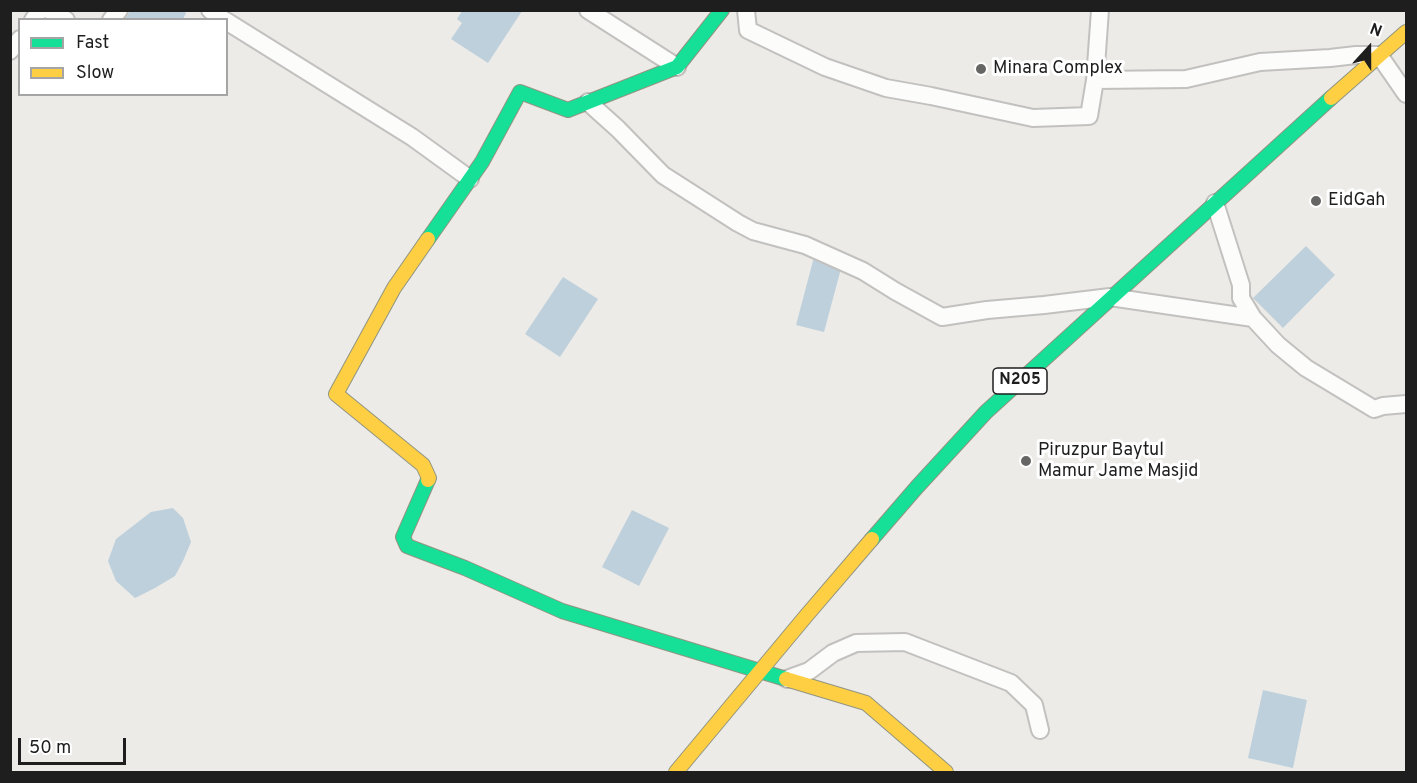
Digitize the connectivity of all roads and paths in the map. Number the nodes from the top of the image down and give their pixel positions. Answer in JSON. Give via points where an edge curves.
{"nodes":[{"id":1,"x":49,"y":10,"type":"edge"},
{"id":2,"x":588,"y":10,"type":"edge"},
{"id":3,"x":722,"y":10,"type":"edge"},
{"id":4,"x":746,"y":10,"type":"edge"},
{"id":5,"x":1100,"y":10,"type":"edge"},
{"id":6,"x":63,"y":18,"type":"edge"},
{"id":7,"x":228,"y":22,"type":"edge"},
{"id":8,"x":1407,"y":32,"type":"edge"},
{"id":9,"x":1379,"y":55,"type":"junction"},
{"id":10,"x":677,"y":67,"type":"junction"},
{"id":11,"x":1095,"y":80,"type":"junction"},
{"id":12,"x":1407,"y":94,"type":"edge"},
{"id":13,"x":588,"y":102,"type":"junction"},
{"id":14,"x":470,"y":179,"type":"junction"},
{"id":15,"x":1215,"y":203,"type":"junction"},
{"id":16,"x":1110,"y":297,"type":"junction"},
{"id":17,"x":1253,"y":318,"type":"junction"},
{"id":18,"x":1407,"y":404,"type":"edge"},
{"id":19,"x":761,"y":671,"type":"junction"},
{"id":20,"x":787,"y":679,"type":"junction"},
{"id":21,"x":1040,"y":730,"type":"dead end"},
{"id":22,"x":676,"y":772,"type":"edge"},
{"id":23,"x":946,"y":772,"type":"edge"}],
"edges":[{"from":1,"to":6,"type":"street"},
{"from":2,"to":10,"type":"street"},
{"from":3,"to":10,"type":"main road"},
{"from":4,"to":11,"type":"street","via":[[748,30],[825,67],[886,88],[1033,118],[1089,116]]},
{"from":5,"to":11,"type":"street"},
{"from":7,"to":14,"type":"street","via":[[412,137]]},
{"from":8,"to":9,"type":"main road","number":"N205"},
{"from":9,"to":11,"type":"street","via":[[1260,62],[1186,79]]},
{"from":9,"to":12,"type":"street"},
{"from":9,"to":15,"type":"main road","number":"N205"},
{"from":10,"to":13,"type":"main road"},
{"from":13,"to":14,"type":"main road","via":[[568,110],[520,92]]},
{"from":13,"to":16,"type":"street","via":[[663,175],[738,223],[864,270],[942,317]]},
{"from":14,"to":19,"type":"main road","via":[[394,288],[336,394],[423,465],[429,478],[403,537],[407,546],[562,611]]},
{"from":15,"to":16,"type":"main road","number":"N205"},
{"from":15,"to":17,"type":"street","via":[[1242,285],[1241,298]]},
{"from":16,"to":17,"type":"street"},
{"from":16,"to":19,"type":"main road","number":"N205","via":[[986,412]]},
{"from":17,"to":18,"type":"street","via":[[1306,368],[1374,409]]},
{"from":19,"to":20,"type":"main road"},
{"from":19,"to":22,"type":"main road","number":"N205"},
{"from":20,"to":21,"type":"street","via":[[809,671],[833,653],[856,643],[905,642],[1011,683],[1034,705]]},
{"from":20,"to":23,"type":"main road","via":[[866,703]]}]}
